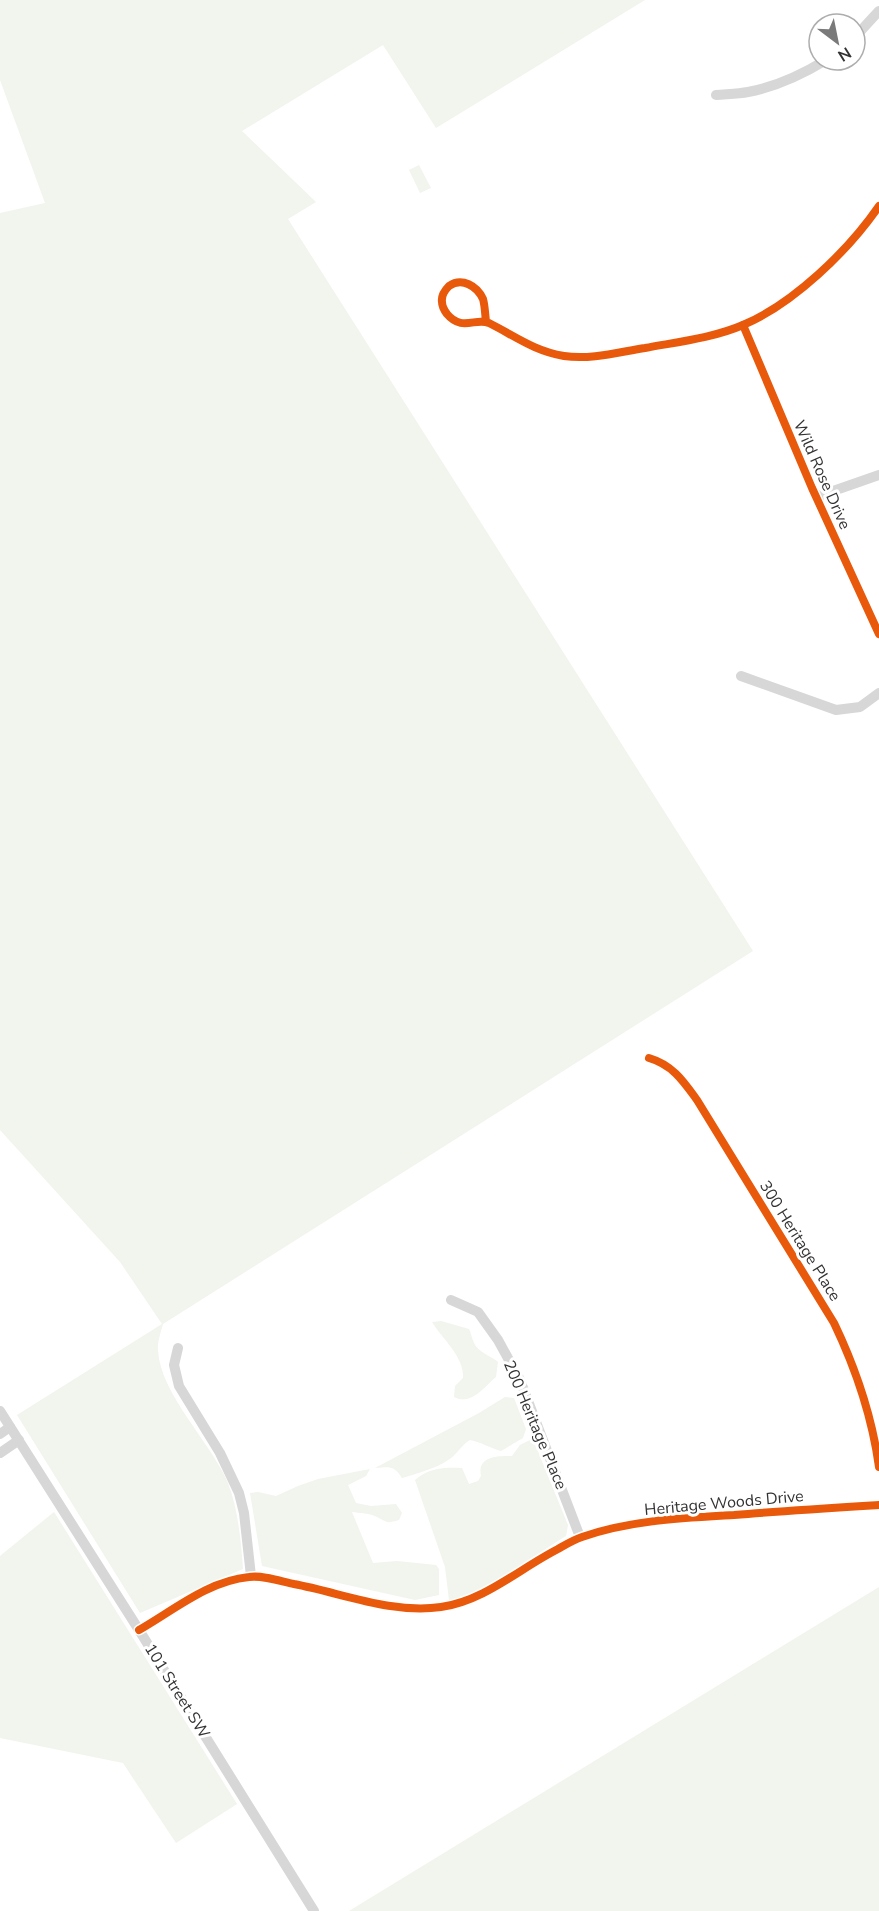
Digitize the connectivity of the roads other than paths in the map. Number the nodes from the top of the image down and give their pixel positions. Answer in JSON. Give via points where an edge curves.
{"nodes":[{"id":1,"x":879,"y":11,"type":"edge"},
{"id":2,"x":867,"y":24,"type":"edge"},
{"id":3,"x":807,"y":70,"type":"edge"},
{"id":4,"x":716,"y":95,"type":"dead end"},
{"id":5,"x":879,"y":206,"type":"edge"},
{"id":6,"x":486,"y":321,"type":"junction"},
{"id":7,"x":743,"y":325,"type":"junction"},
{"id":8,"x":879,"y":475,"type":"edge"},
{"id":9,"x":816,"y":497,"type":"junction"},
{"id":10,"x":879,"y":634,"type":"edge"},
{"id":11,"x":741,"y":676,"type":"dead end"},
{"id":12,"x":879,"y":693,"type":"edge"},
{"id":13,"x":649,"y":1058,"type":"dead end"},
{"id":14,"x":451,"y":1300,"type":"dead end"},
{"id":15,"x":178,"y":1348,"type":"dead end"},
{"id":16,"x":0,"y":1411,"type":"edge"},
{"id":17,"x":10,"y":1427,"type":"junction"},
{"id":18,"x":0,"y":1434,"type":"edge"},
{"id":19,"x":19,"y":1440,"type":"junction"},
{"id":20,"x":0,"y":1453,"type":"edge"},
{"id":21,"x":879,"y":1467,"type":"edge"},
{"id":22,"x":879,"y":1505,"type":"edge"},
{"id":23,"x":580,"y":1537,"type":"junction"},
{"id":24,"x":251,"y":1576,"type":"junction"},
{"id":25,"x":139,"y":1630,"type":"junction"},
{"id":26,"x":314,"y":1911,"type":"edge"}],
"edges":[{"from":1,"to":2,"type":"street"},
{"from":3,"to":4,"type":"street","via":[[750,92]]},
{"from":5,"to":7,"type":"street","via":[[804,288]]},
{"from":6,"to":6,"type":"street","via":[[483,299],[472,286],[461,282],[446,289],[442,305],[452,318],[462,323]]},
{"from":6,"to":7,"type":"street","via":[[547,352],[588,357],[681,341]]},
{"from":7,"to":9,"type":"street","name":"Wild Rose Drive"},
{"from":8,"to":9,"type":"street"},
{"from":9,"to":10,"type":"street","name":"Wild Rose Drive"},
{"from":11,"to":12,"type":"street","via":[[836,710],[860,707]]},
{"from":13,"to":21,"type":"street","name":"300 Heritage Place","via":[[679,1075],[697,1100],[834,1323],[862,1389]]},
{"from":14,"to":23,"type":"street","name":"200 Heritage Place","via":[[478,1312],[504,1350],[520,1380]]},
{"from":15,"to":24,"type":"street","via":[[174,1365],[179,1386],[239,1493]]},
{"from":16,"to":17,"type":"street","name":"101 Street SW"},
{"from":17,"to":18,"type":"street"},
{"from":17,"to":19,"type":"street","name":"101 Street SW"},
{"from":19,"to":20,"type":"street"},
{"from":19,"to":25,"type":"street","name":"101 Street SW"},
{"from":22,"to":23,"type":"street","name":"Heritage Woods Drive","via":[[654,1521]]},
{"from":23,"to":24,"type":"street","name":"Heritage Woods Drive","via":[[478,1596],[454,1605],[424,1609],[396,1607]]},
{"from":24,"to":25,"type":"street","name":"Heritage Woods Drive","via":[[200,1593]]},
{"from":25,"to":26,"type":"street","name":"101 Street SW"}]}
